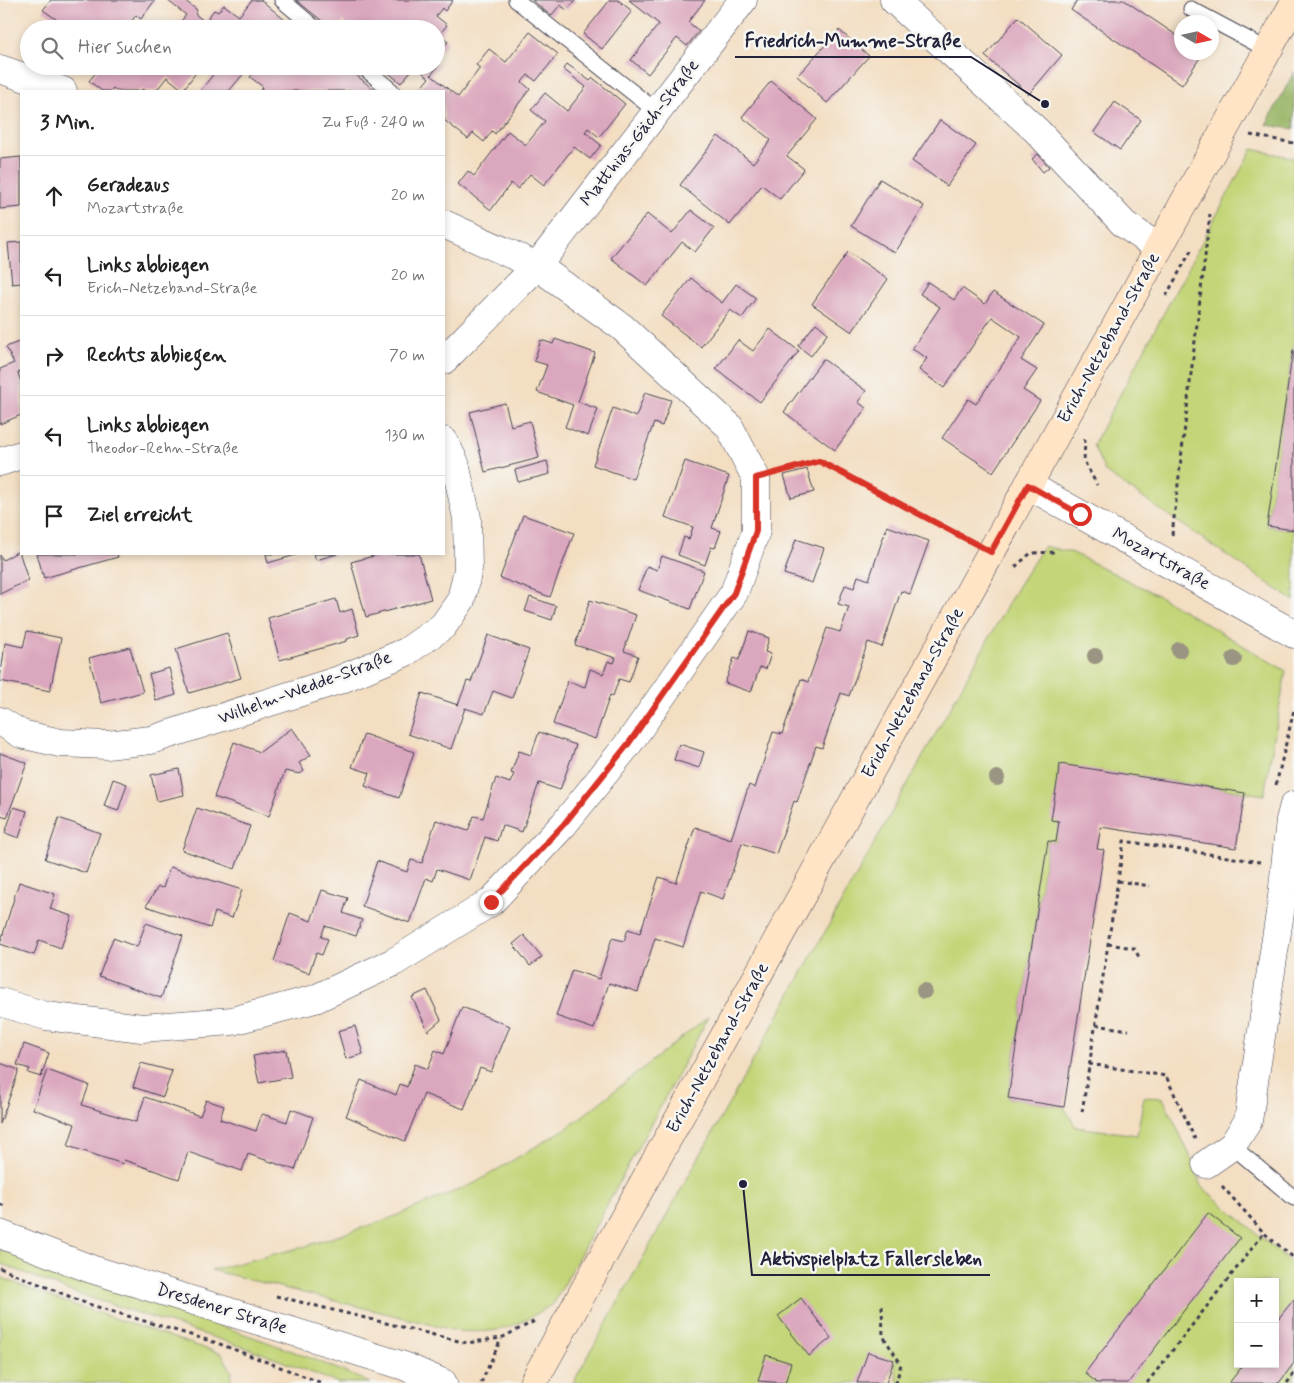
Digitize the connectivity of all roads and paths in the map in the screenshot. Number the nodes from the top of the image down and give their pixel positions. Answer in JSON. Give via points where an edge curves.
{"nodes":[{"id":1,"x":282,"y":0,"type":"edge"},
{"id":2,"x":516,"y":0,"type":"edge"},
{"id":3,"x":744,"y":0,"type":"edge"},
{"id":4,"x":894,"y":0,"type":"edge"},
{"id":5,"x":1294,"y":3,"type":"edge"},
{"id":6,"x":1191,"y":10,"type":"dead end"},
{"id":7,"x":305,"y":20,"type":"edge"},
{"id":8,"x":1268,"y":50,"type":"junction"},
{"id":9,"x":0,"y":69,"type":"edge"},
{"id":10,"x":373,"y":75,"type":"edge"},
{"id":11,"x":61,"y":90,"type":"edge"},
{"id":12,"x":391,"y":90,"type":"edge"},
{"id":13,"x":656,"y":111,"type":"junction"},
{"id":14,"x":1249,"y":135,"type":"dead end"},
{"id":15,"x":1294,"y":143,"type":"edge"},
{"id":16,"x":1210,"y":210,"type":"dead end"},
{"id":17,"x":445,"y":224,"type":"edge"},
{"id":18,"x":1159,"y":248,"type":"junction"},
{"id":19,"x":537,"y":266,"type":"junction"},
{"id":20,"x":445,"y":359,"type":"edge"},
{"id":21,"x":1086,"y":431,"type":"dead end"},
{"id":22,"x":445,"y":443,"type":"edge"},
{"id":23,"x":20,"y":455,"type":"edge"},
{"id":24,"x":0,"y":462,"type":"edge"},
{"id":25,"x":756,"y":478,"type":"junction"},
{"id":26,"x":1028,"y":485,"type":"junction"},
{"id":27,"x":1097,"y":485,"type":"dead end"},
{"id":28,"x":991,"y":552,"type":"junction"},
{"id":29,"x":1057,"y":552,"type":"dead end"},
{"id":30,"x":1168,"y":563,"type":"junction"},
{"id":31,"x":1294,"y":634,"type":"edge"},
{"id":32,"x":0,"y":721,"type":"edge"},
{"id":33,"x":1294,"y":805,"type":"edge"},
{"id":34,"x":1286,"y":866,"type":"junction"},
{"id":35,"x":1118,"y":881,"type":"junction"},
{"id":36,"x":1150,"y":886,"type":"dead end"},
{"id":37,"x":1108,"y":944,"type":"junction"},
{"id":38,"x":1139,"y":957,"type":"dead end"},
{"id":39,"x":0,"y":1002,"type":"edge"},
{"id":40,"x":1096,"y":1025,"type":"junction"},
{"id":41,"x":1128,"y":1030,"type":"dead end"},
{"id":42,"x":1082,"y":1112,"type":"dead end"},
{"id":43,"x":1232,"y":1146,"type":"junction"},
{"id":44,"x":1206,"y":1164,"type":"dead end"},
{"id":45,"x":1294,"y":1198,"type":"edge"},
{"id":46,"x":0,"y":1204,"type":"edge"},
{"id":47,"x":9,"y":1208,"type":"dead end"},
{"id":48,"x":1264,"y":1233,"type":"dead end"},
{"id":49,"x":0,"y":1234,"type":"edge"},
{"id":50,"x":0,"y":1268,"type":"edge"},
{"id":51,"x":268,"y":1293,"type":"dead end"},
{"id":52,"x":882,"y":1306,"type":"dead end"},
{"id":53,"x":566,"y":1324,"type":"junction"},
{"id":54,"x":501,"y":1338,"type":"junction"},
{"id":55,"x":1294,"y":1374,"type":"edge"},
{"id":56,"x":322,"y":1383,"type":"edge"},
{"id":57,"x":444,"y":1383,"type":"edge"},
{"id":58,"x":481,"y":1383,"type":"edge"},
{"id":59,"x":533,"y":1383,"type":"edge"},
{"id":60,"x":896,"y":1383,"type":"edge"},
{"id":61,"x":1147,"y":1383,"type":"edge"},
{"id":62,"x":1287,"y":1383,"type":"edge"}],
"edges":[{"from":1,"to":7,"type":"lane"},
{"from":2,"to":13,"type":"lane"},
{"from":3,"to":13,"type":"street","name":"Matthias-Gäch-Straße"},
{"from":4,"to":18,"type":"street","via":[[1037,131],[1124,224]]},
{"from":5,"to":8,"type":"street","name":"Erich-Netzeband-Straße"},
{"from":6,"to":8,"type":"lane"},
{"from":8,"to":18,"type":"street","name":"Erich-Netzeband-Straße"},
{"from":9,"to":11,"type":"street"},
{"from":10,"to":12,"type":"lane"},
{"from":13,"to":19,"type":"street","name":"Matthias-Gäch-Straße"},
{"from":14,"to":15,"type":"path"},
{"from":16,"to":30,"type":"path"},
{"from":17,"to":19,"type":"street"},
{"from":18,"to":26,"type":"street","name":"Erich-Netzeband-Straße"},
{"from":19,"to":20,"type":"street","name":"Matthias-Gäch-Straße"},
{"from":19,"to":25,"type":"street","via":[[622,327],[728,426]]},
{"from":21,"to":27,"type":"path","via":[[1084,460]]},
{"from":22,"to":32,"type":"street","name":"Wilhelm-Wedde-Straße","via":[[454,463],[467,518],[468,569],[460,600],[443,626],[406,652],[339,680],[151,740],[107,745],[60,743],[21,734]]},
{"from":23,"to":24,"type":"street"},
{"from":25,"to":28,"type":"path","via":[[819,461]]},
{"from":25,"to":39,"type":"street","via":[[756,531],[734,593],[623,750],[564,824],[491,902],[394,962],[315,999],[232,1021],[142,1028],[46,1016]]},
{"from":26,"to":28,"type":"street","name":"Erich-Netzeband-Straße"},
{"from":26,"to":30,"type":"street","name":"Mozartstraße"},
{"from":28,"to":29,"type":"path","via":[[1006,574],[1031,553]]},
{"from":28,"to":53,"type":"street","name":"Erich-Netzeband-Straße"},
{"from":30,"to":31,"type":"street","name":"Mozartstraße"},
{"from":33,"to":34,"type":"street"},
{"from":34,"to":35,"type":"path","via":[[1124,841]]},
{"from":34,"to":43,"type":"street","via":[[1248,1121]]},
{"from":35,"to":36,"type":"path"},
{"from":35,"to":37,"type":"path"},
{"from":37,"to":38,"type":"path","via":[[1134,948]]},
{"from":37,"to":40,"type":"path"},
{"from":40,"to":41,"type":"path"},
{"from":40,"to":42,"type":"path"},
{"from":43,"to":44,"type":"street"},
{"from":43,"to":45,"type":"lane"},
{"from":46,"to":47,"type":"path"},
{"from":48,"to":61,"type":"path"},
{"from":49,"to":57,"type":"street","name":"Dresdener Straße","via":[[91,1269],[404,1366]]},
{"from":50,"to":56,"type":"path","via":[[88,1304],[217,1343]]},
{"from":51,"to":54,"type":"path","via":[[467,1343]]},
{"from":52,"to":60,"type":"path","via":[[883,1336],[901,1364]]},
{"from":53,"to":54,"type":"path","via":[[547,1314]]},
{"from":53,"to":59,"type":"street","name":"Erich-Netzeband-Straße"},
{"from":54,"to":58,"type":"path"},
{"from":55,"to":62,"type":"path"}]}
